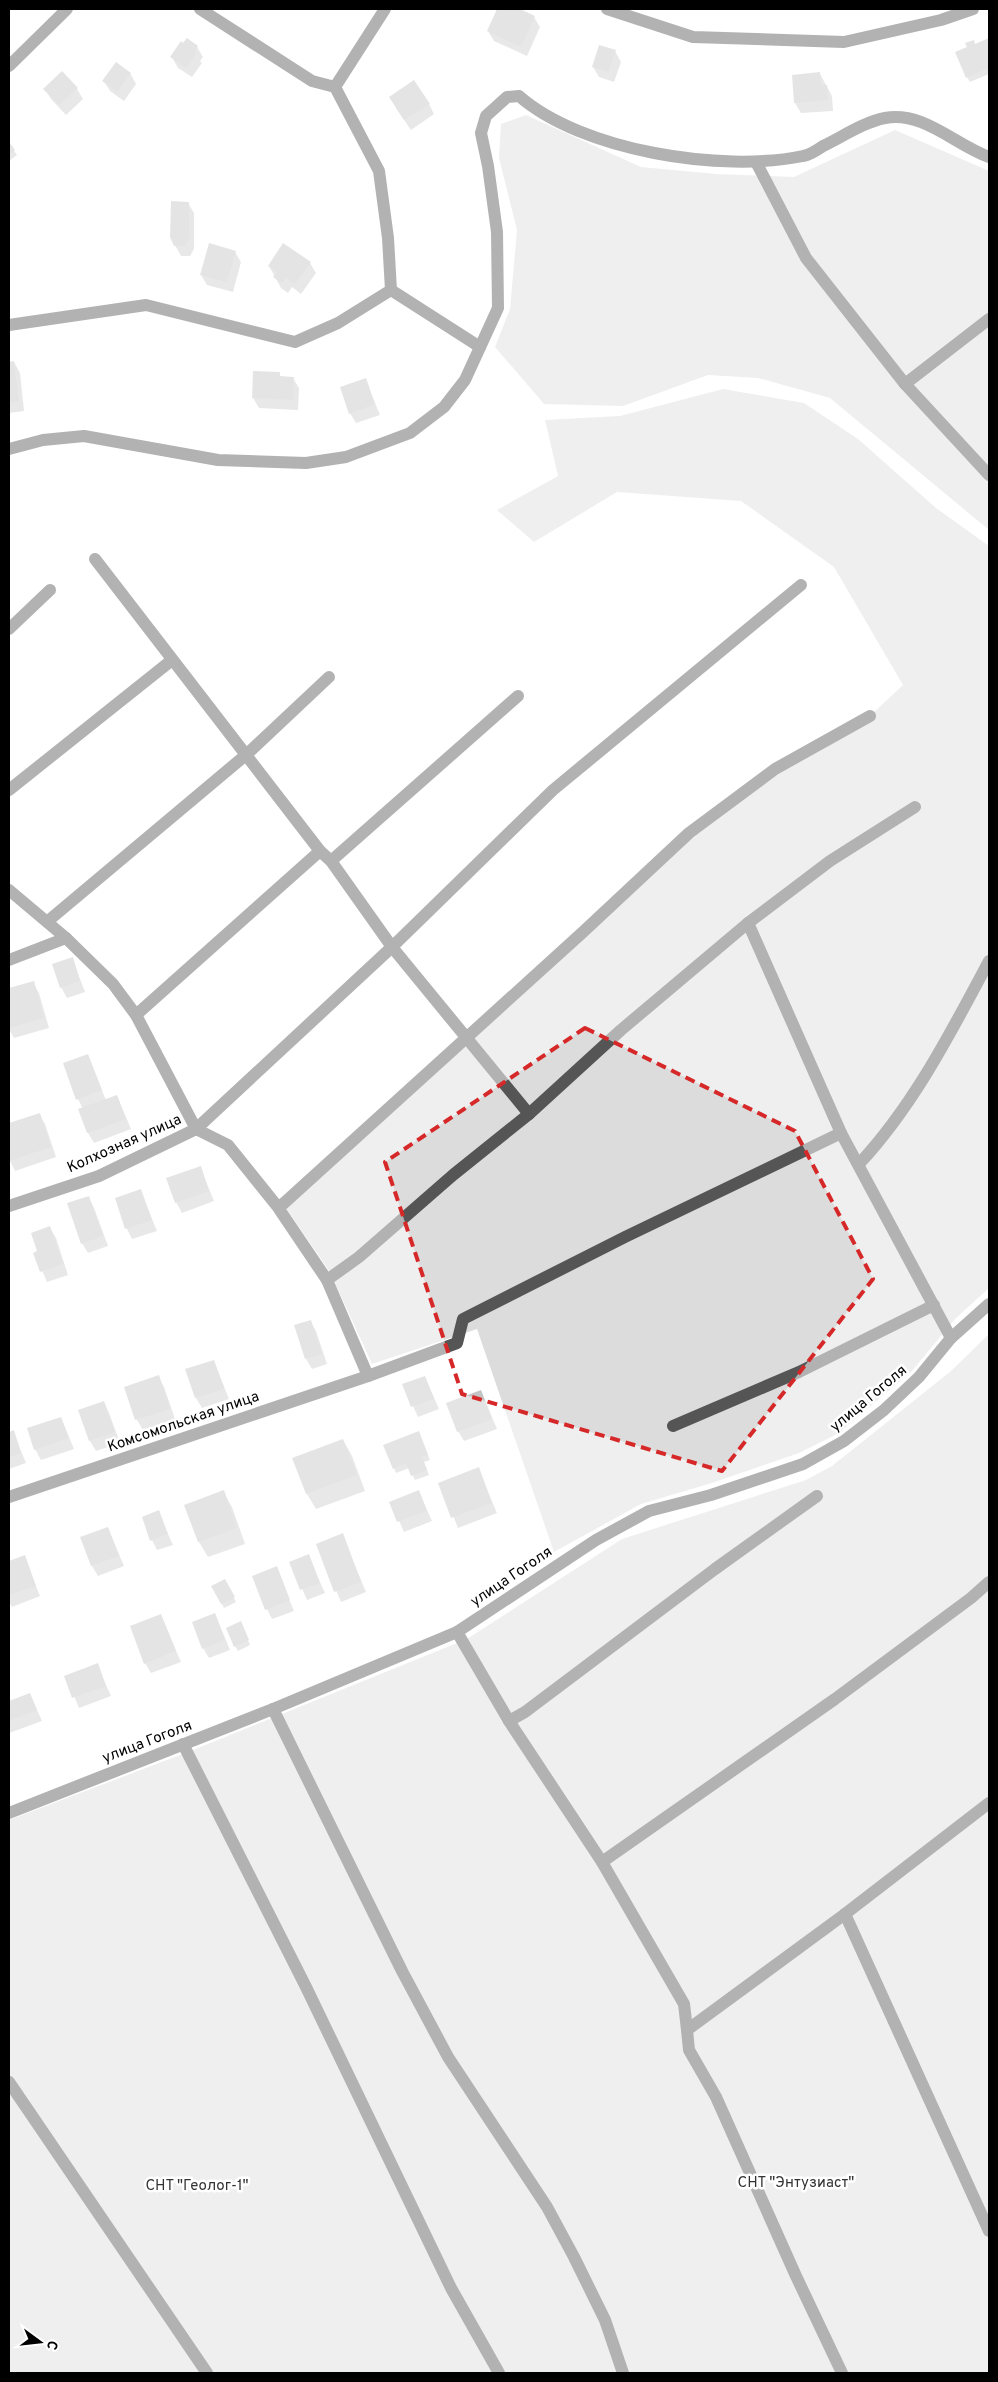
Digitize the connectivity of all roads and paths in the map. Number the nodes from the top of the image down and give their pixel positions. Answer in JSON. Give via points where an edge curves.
{"nodes":[{"id":1,"x":67,"y":9,"type":"edge"},
{"id":2,"x":200,"y":9,"type":"edge"},
{"id":3,"x":385,"y":9,"type":"edge"},
{"id":4,"x":608,"y":9,"type":"edge"},
{"id":5,"x":973,"y":9,"type":"edge"},
{"id":6,"x":9,"y":66,"type":"edge"},
{"id":7,"x":335,"y":87,"type":"junction"},
{"id":8,"x":989,"y":157,"type":"edge"},
{"id":9,"x":756,"y":162,"type":"junction"},
{"id":10,"x":391,"y":290,"type":"junction"},
{"id":11,"x":989,"y":319,"type":"edge"},
{"id":12,"x":9,"y":325,"type":"edge"},
{"id":13,"x":480,"y":347,"type":"junction"},
{"id":14,"x":905,"y":384,"type":"junction"},
{"id":15,"x":9,"y":449,"type":"edge"},
{"id":16,"x":989,"y":475,"type":"edge"},
{"id":17,"x":95,"y":559,"type":"dead end"},
{"id":18,"x":801,"y":585,"type":"dead end"},
{"id":19,"x":50,"y":590,"type":"dead end"},
{"id":20,"x":9,"y":630,"type":"edge"},
{"id":21,"x":172,"y":660,"type":"junction"},
{"id":22,"x":329,"y":677,"type":"dead end"},
{"id":23,"x":518,"y":696,"type":"dead end"},
{"id":24,"x":870,"y":716,"type":"dead end"},
{"id":25,"x":247,"y":754,"type":"junction"},
{"id":26,"x":9,"y":790,"type":"edge"},
{"id":27,"x":915,"y":807,"type":"dead end"},
{"id":28,"x":320,"y":851,"type":"junction"},
{"id":29,"x":331,"y":861,"type":"junction"},
{"id":30,"x":9,"y":890,"type":"edge"},
{"id":31,"x":48,"y":921,"type":"junction"},
{"id":32,"x":748,"y":923,"type":"junction"},
{"id":33,"x":66,"y":938,"type":"junction"},
{"id":34,"x":392,"y":947,"type":"junction"},
{"id":35,"x":9,"y":960,"type":"edge"},
{"id":36,"x":989,"y":962,"type":"edge"},
{"id":37,"x":136,"y":1015,"type":"junction"},
{"id":38,"x":468,"y":1038,"type":"junction"},
{"id":39,"x":529,"y":1114,"type":"junction"},
{"id":40,"x":196,"y":1129,"type":"junction"},
{"id":41,"x":841,"y":1133,"type":"junction"},
{"id":42,"x":859,"y":1164,"type":"junction"},
{"id":43,"x":283,"y":1204,"type":"dead end"},
{"id":44,"x":9,"y":1206,"type":"edge"},
{"id":45,"x":327,"y":1280,"type":"junction"},
{"id":46,"x":989,"y":1304,"type":"edge"},
{"id":47,"x":934,"y":1305,"type":"junction"},
{"id":48,"x":951,"y":1338,"type":"junction"},
{"id":49,"x":368,"y":1376,"type":"junction"},
{"id":50,"x":674,"y":1426,"type":"dead end"},
{"id":51,"x":817,"y":1496,"type":"dead end"},
{"id":52,"x":9,"y":1497,"type":"edge"},
{"id":53,"x":989,"y":1582,"type":"edge"},
{"id":54,"x":457,"y":1632,"type":"junction"},
{"id":55,"x":273,"y":1709,"type":"junction"},
{"id":56,"x":509,"y":1721,"type":"junction"},
{"id":57,"x":183,"y":1744,"type":"junction"},
{"id":58,"x":989,"y":1803,"type":"edge"},
{"id":59,"x":9,"y":1813,"type":"edge"},
{"id":60,"x":602,"y":1862,"type":"junction"},
{"id":61,"x":845,"y":1914,"type":"junction"},
{"id":62,"x":687,"y":2030,"type":"junction"},
{"id":63,"x":9,"y":2082,"type":"edge"},
{"id":64,"x":989,"y":2231,"type":"edge"},
{"id":65,"x":207,"y":2373,"type":"edge"},
{"id":66,"x":499,"y":2373,"type":"edge"},
{"id":67,"x":623,"y":2373,"type":"edge"},
{"id":68,"x":842,"y":2373,"type":"edge"}],
"edges":[{"from":1,"to":6,"type":"street"},
{"from":2,"to":7,"type":"street","via":[[312,81]]},
{"from":3,"to":7,"type":"street"},
{"from":4,"to":5,"type":"street","via":[[693,37],[844,42],[942,20]]},
{"from":7,"to":10,"type":"street","via":[[380,171]]},
{"from":8,"to":9,"type":"street","via":[[916,120],[885,118],[805,156]]},
{"from":9,"to":13,"type":"street","via":[[714,163],[606,141],[564,123],[518,96],[507,97],[486,116],[480,133],[497,232],[498,308]]},
{"from":9,"to":14,"type":"street","via":[[806,258]]},
{"from":10,"to":12,"type":"street","via":[[338,323],[295,342],[146,305]]},
{"from":10,"to":13,"type":"street"},
{"from":11,"to":14,"type":"street"},
{"from":13,"to":15,"type":"street","via":[[465,380],[444,407],[410,433],[346,457],[306,463],[218,460],[84,436],[43,440]]},
{"from":14,"to":16,"type":"street"},
{"from":17,"to":21,"type":"street"},
{"from":18,"to":34,"type":"street","name":"Колхозная улица","via":[[553,790]]},
{"from":19,"to":20,"type":"street"},
{"from":21,"to":25,"type":"street"},
{"from":21,"to":26,"type":"street"},
{"from":22,"to":25,"type":"street"},
{"from":23,"to":29,"type":"street"},
{"from":24,"to":38,"type":"street","via":[[775,768],[689,833]]},
{"from":25,"to":28,"type":"street"},
{"from":25,"to":31,"type":"street"},
{"from":27,"to":32,"type":"street","via":[[830,861]]},
{"from":28,"to":29,"type":"street"},
{"from":28,"to":37,"type":"street"},
{"from":29,"to":34,"type":"street"},
{"from":30,"to":31,"type":"street"},
{"from":31,"to":33,"type":"street"},
{"from":32,"to":39,"type":"street","via":[[651,1004]]},
{"from":32,"to":41,"type":"street"},
{"from":33,"to":35,"type":"street"},
{"from":33,"to":37,"type":"street","via":[[113,984]]},
{"from":34,"to":38,"type":"street"},
{"from":34,"to":40,"type":"street","name":"Колхозная улица"},
{"from":36,"to":42,"type":"street","via":[[934,1063]]},
{"from":37,"to":40,"type":"street"},
{"from":38,"to":39,"type":"street"},
{"from":38,"to":43,"type":"street"},
{"from":39,"to":45,"type":"street","via":[[453,1175],[359,1258]]},
{"from":40,"to":44,"type":"street","name":"Колхозная улица","via":[[100,1176]]},
{"from":40,"to":45,"type":"street","via":[[228,1145],[277,1206]]},
{"from":41,"to":42,"type":"street"},
{"from":41,"to":49,"type":"street","name":"Комсомольская улица","via":[[463,1319],[457,1343]]},
{"from":42,"to":47,"type":"street"},
{"from":45,"to":49,"type":"street"},
{"from":46,"to":48,"type":"street","name":"улица Гоголя"},
{"from":47,"to":48,"type":"street"},
{"from":47,"to":50,"type":"street","via":[[799,1372]]},
{"from":48,"to":54,"type":"street","name":"улица Гоголя","via":[[919,1377],[844,1441],[803,1464],[712,1495],[649,1511],[596,1540]]},
{"from":49,"to":52,"type":"street","name":"Комсомольская улица"},
{"from":51,"to":56,"type":"street"},
{"from":53,"to":60,"type":"street","via":[[835,1699]]},
{"from":54,"to":55,"type":"street","name":"улица Гоголя"},
{"from":54,"to":56,"type":"street"},
{"from":55,"to":57,"type":"street","name":"улица Гоголя"},
{"from":55,"to":67,"type":"street","via":[[402,1972],[448,2057],[547,2207],[574,2257],[604,2320]]},
{"from":56,"to":60,"type":"street"},
{"from":57,"to":59,"type":"street","name":"улица Гоголя"},
{"from":57,"to":66,"type":"street","via":[[310,1996],[451,2288]]},
{"from":58,"to":61,"type":"street"},
{"from":60,"to":62,"type":"street","via":[[684,2004]]},
{"from":61,"to":62,"type":"street"},
{"from":61,"to":64,"type":"street"},
{"from":62,"to":68,"type":"street","via":[[689,2050],[716,2097]]},
{"from":63,"to":65,"type":"street"}]}
